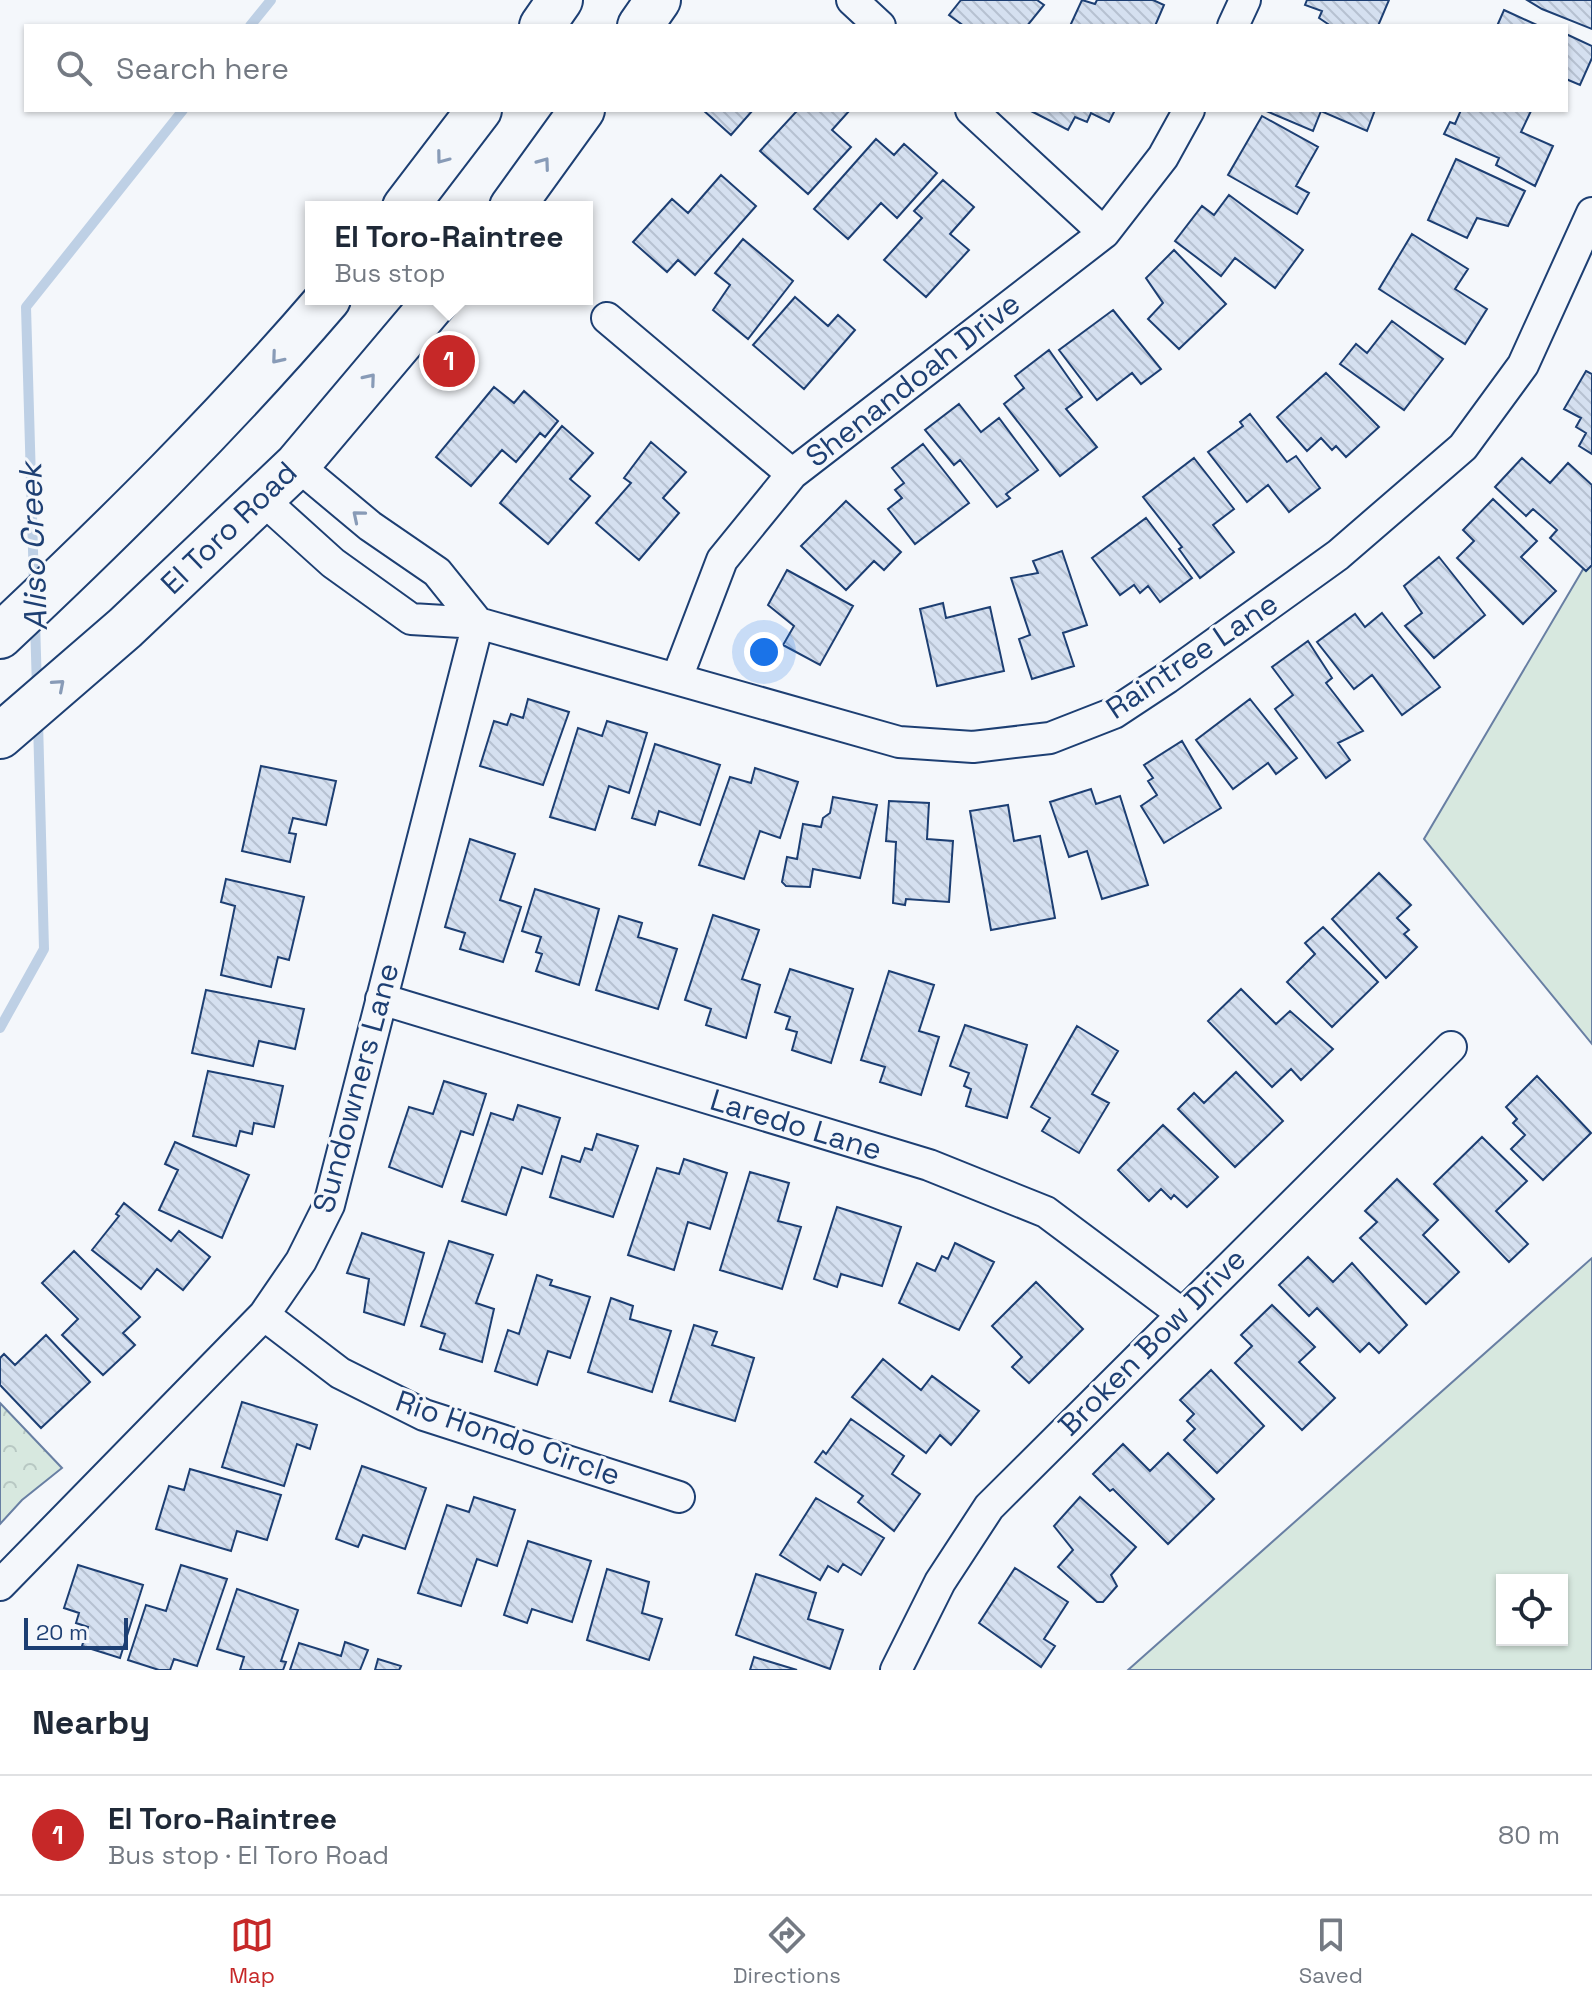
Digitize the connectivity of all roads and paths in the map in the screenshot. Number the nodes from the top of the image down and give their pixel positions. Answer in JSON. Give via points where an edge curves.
{"nodes":[{"id":1,"x":560,"y":0,"type":"edge"},
{"id":2,"x":658,"y":0,"type":"edge"},
{"id":3,"x":852,"y":0,"type":"edge"},
{"id":4,"x":1245,"y":0,"type":"edge"},
{"id":5,"x":543,"y":24,"type":"edge"},
{"id":6,"x":641,"y":24,"type":"edge"},
{"id":7,"x":878,"y":24,"type":"edge"},
{"id":8,"x":1234,"y":24,"type":"edge"},
{"id":9,"x":477,"y":112,"type":"edge"},
{"id":10,"x":581,"y":112,"type":"edge"},
{"id":11,"x":973,"y":112,"type":"edge"},
{"id":12,"x":1188,"y":112,"type":"edge"},
{"id":13,"x":410,"y":201,"type":"edge"},
{"id":14,"x":516,"y":201,"type":"edge"},
{"id":15,"x":1592,"y":213,"type":"edge"},
{"id":16,"x":1104,"y":233,"type":"junction"},
{"id":17,"x":323,"y":305,"type":"edge"},
{"id":18,"x":432,"y":305,"type":"edge"},
{"id":19,"x":607,"y":318,"type":"dead end"},
{"id":20,"x":297,"y":465,"type":"junction"},
{"id":21,"x":792,"y":474,"type":"junction"},
{"id":22,"x":261,"y":498,"type":"junction"},
{"id":23,"x":397,"y":545,"type":"junction"},
{"id":24,"x":365,"y":586,"type":"junction"},
{"id":25,"x":478,"y":623,"type":"junction"},
{"id":26,"x":0,"y":636,"type":"edge"},
{"id":27,"x":677,"y":678,"type":"junction"},
{"id":28,"x":0,"y":736,"type":"edge"},
{"id":29,"x":381,"y":999,"type":"junction"},
{"id":30,"x":1451,"y":1047,"type":"dead end"},
{"id":31,"x":1181,"y":1313,"type":"junction"},
{"id":32,"x":264,"y":1315,"type":"junction"},
{"id":33,"x":679,"y":1497,"type":"dead end"},
{"id":34,"x":0,"y":1585,"type":"edge"},
{"id":35,"x":896,"y":1670,"type":"edge"}],
"edges":[{"from":1,"to":5,"type":"main road"},
{"from":2,"to":6,"type":"main road"},
{"from":3,"to":7,"type":"street"},
{"from":4,"to":8,"type":"street"},
{"from":9,"to":13,"type":"main road","one_way":true},
{"from":14,"to":10,"type":"main road","one_way":true},
{"from":11,"to":16,"type":"street"},
{"from":12,"to":16,"type":"street","name":"Shenandoah Drive","via":[[1163,157]]},
{"from":15,"to":27,"type":"street","name":"Raintree Lane","via":[[1523,365],[1463,447],[1338,555],[1114,713],[1050,738],[973,747],[899,742]]},
{"from":16,"to":21,"type":"street","name":"Shenandoah Drive"},
{"from":17,"to":26,"type":"main road","one_way":true,"via":[[252,388]]},
{"from":20,"to":18,"type":"main road","name":"El Toro Road","one_way":true},
{"from":19,"to":21,"type":"street"},
{"from":20,"to":22,"type":"main road","name":"El Toro Road"},
{"from":23,"to":20,"type":"street","one_way":true},
{"from":21,"to":27,"type":"street","name":"Shenandoah Drive","via":[[722,560]]},
{"from":22,"to":24,"type":"street","name":"Raintree Lane"},
{"from":28,"to":22,"type":"main road","name":"El Toro Road","one_way":true,"via":[[125,628]]},
{"from":23,"to":24,"type":"street"},
{"from":23,"to":25,"type":"street","via":[[437,572]]},
{"from":24,"to":25,"type":"street","name":"Raintree Lane","via":[[411,619]]},
{"from":25,"to":27,"type":"street","name":"Raintree Lane"},
{"from":25,"to":29,"type":"street","name":"Sundowners Lane"},
{"from":29,"to":31,"type":"street","name":"Laredo Lane","via":[[944,1171],[1046,1212]]},
{"from":29,"to":32,"type":"street","name":"Sundowners Lane","via":[[329,1205],[301,1261]]},
{"from":30,"to":31,"type":"street","name":"Broken Bow Drive"},
{"from":31,"to":35,"type":"street","name":"Broken Bow Drive","via":[[989,1507],[940,1582]]},
{"from":32,"to":33,"type":"street","name":"Rio Hondo Circle","via":[[340,1373],[424,1415]]},
{"from":32,"to":34,"type":"street","name":"Sundowners Lane"}]}
